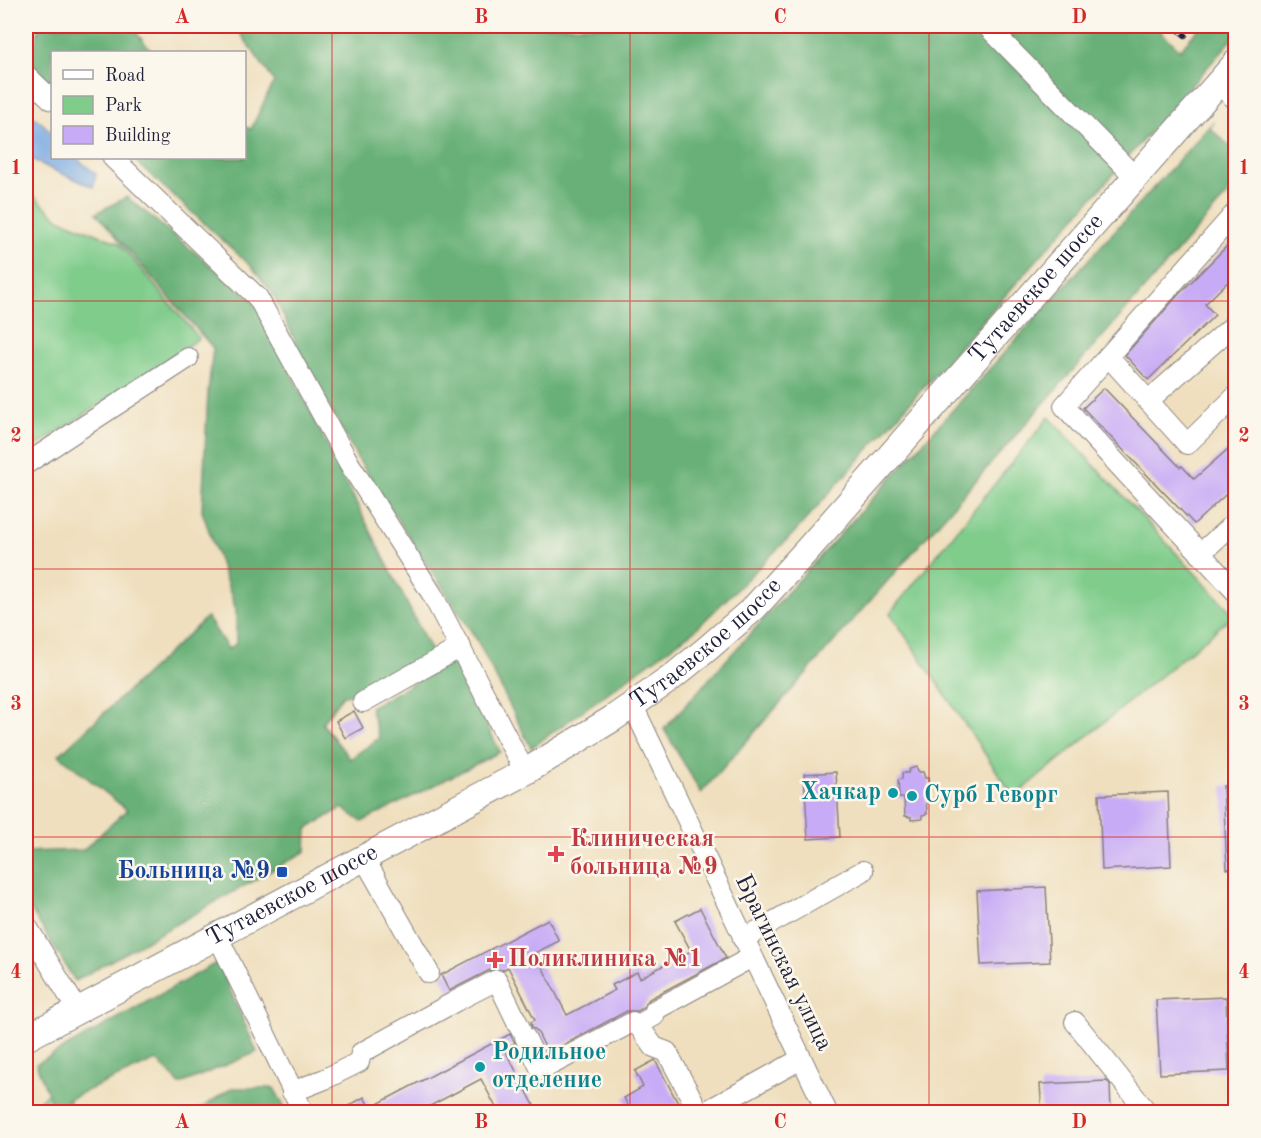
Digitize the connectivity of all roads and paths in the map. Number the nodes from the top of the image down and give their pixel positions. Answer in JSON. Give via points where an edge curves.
{"nodes":[{"id":1,"x":987,"y":26,"type":"edge"},
{"id":2,"x":1236,"y":63,"type":"edge"},
{"id":3,"x":26,"y":75,"type":"edge"},
{"id":4,"x":1218,"y":82,"type":"junction"},
{"id":5,"x":51,"y":99,"type":"edge"},
{"id":6,"x":1236,"y":100,"type":"edge"},
{"id":7,"x":114,"y":159,"type":"edge"},
{"id":8,"x":1135,"y":177,"type":"junction"},
{"id":9,"x":1236,"y":212,"type":"edge"},
{"id":10,"x":1236,"y":323,"type":"edge"},
{"id":11,"x":1108,"y":356,"type":"junction"},
{"id":12,"x":188,"y":358,"type":"dead end"},
{"id":13,"x":1236,"y":396,"type":"edge"},
{"id":14,"x":1149,"y":401,"type":"junction"},
{"id":15,"x":26,"y":464,"type":"edge"},
{"id":16,"x":1236,"y":521,"type":"edge"},
{"id":17,"x":1200,"y":554,"type":"junction"},
{"id":18,"x":1236,"y":592,"type":"edge"},
{"id":19,"x":460,"y":647,"type":"junction"},
{"id":20,"x":363,"y":702,"type":"dead end"},
{"id":21,"x":633,"y":706,"type":"junction"},
{"id":22,"x":525,"y":772,"type":"junction"},
{"id":23,"x":364,"y":858,"type":"junction"},
{"id":24,"x":862,"y":871,"type":"dead end"},
{"id":25,"x":26,"y":925,"type":"edge"},
{"id":26,"x":219,"y":937,"type":"junction"},
{"id":27,"x":743,"y":939,"type":"junction"},
{"id":28,"x":752,"y":957,"type":"junction"},
{"id":29,"x":429,"y":973,"type":"dead end"},
{"id":30,"x":78,"y":1011,"type":"junction"},
{"id":31,"x":1075,"y":1022,"type":"dead end"},
{"id":32,"x":638,"y":1025,"type":"junction"},
{"id":33,"x":26,"y":1038,"type":"edge"},
{"id":34,"x":801,"y":1059,"type":"junction"},
{"id":35,"x":292,"y":1092,"type":"junction"},
{"id":36,"x":303,"y":1113,"type":"edge"},
{"id":37,"x":699,"y":1113,"type":"edge"},
{"id":38,"x":705,"y":1113,"type":"edge"},
{"id":39,"x":827,"y":1113,"type":"edge"},
{"id":40,"x":1147,"y":1113,"type":"edge"}],
"edges":[{"from":1,"to":8,"type":"street"},
{"from":2,"to":4,"type":"main road","name":"Тутаевское шоссе"},
{"from":3,"to":5,"type":"street"},
{"from":4,"to":6,"type":"street"},
{"from":4,"to":8,"type":"main road","name":"Тутаевское шоссе"},
{"from":7,"to":19,"type":"street","via":[[258,298],[350,463],[432,594]]},
{"from":8,"to":21,"type":"main road","name":"Тутаевское шоссе","via":[[754,608]]},
{"from":9,"to":11,"type":"street"},
{"from":10,"to":14,"type":"street"},
{"from":11,"to":14,"type":"street"},
{"from":11,"to":17,"type":"street","via":[[1064,406]]},
{"from":12,"to":15,"type":"street"},
{"from":13,"to":14,"type":"street","via":[[1187,444]]},
{"from":16,"to":17,"type":"street"},
{"from":17,"to":18,"type":"street"},
{"from":19,"to":20,"type":"street"},
{"from":19,"to":22,"type":"street"},
{"from":21,"to":22,"type":"main road","name":"Тутаевское шоссе"},
{"from":21,"to":27,"type":"street","name":"Брагинская улица"},
{"from":22,"to":23,"type":"main road","name":"Тутаевское шоссе"},
{"from":23,"to":26,"type":"main road","name":"Тутаевское шоссе"},
{"from":23,"to":29,"type":"street"},
{"from":24,"to":27,"type":"street"},
{"from":25,"to":30,"type":"street"},
{"from":26,"to":30,"type":"main road","name":"Тутаевское шоссе"},
{"from":26,"to":35,"type":"street"},
{"from":27,"to":28,"type":"street","name":"Брагинская улица"},
{"from":28,"to":32,"type":"street","via":[[655,1010],[654,1016]]},
{"from":28,"to":34,"type":"street","name":"Брагинская улица"},
{"from":30,"to":33,"type":"main road","name":"Тутаевское шоссе"},
{"from":31,"to":40,"type":"street"},
{"from":32,"to":35,"type":"street","via":[[633,1022],[541,1070],[497,981],[361,1053],[359,1062]]},
{"from":32,"to":37,"type":"street","via":[[654,1047],[667,1053]]},
{"from":34,"to":38,"type":"street"},
{"from":34,"to":39,"type":"street","name":"Брагинская улица"},
{"from":35,"to":36,"type":"street"}]}
